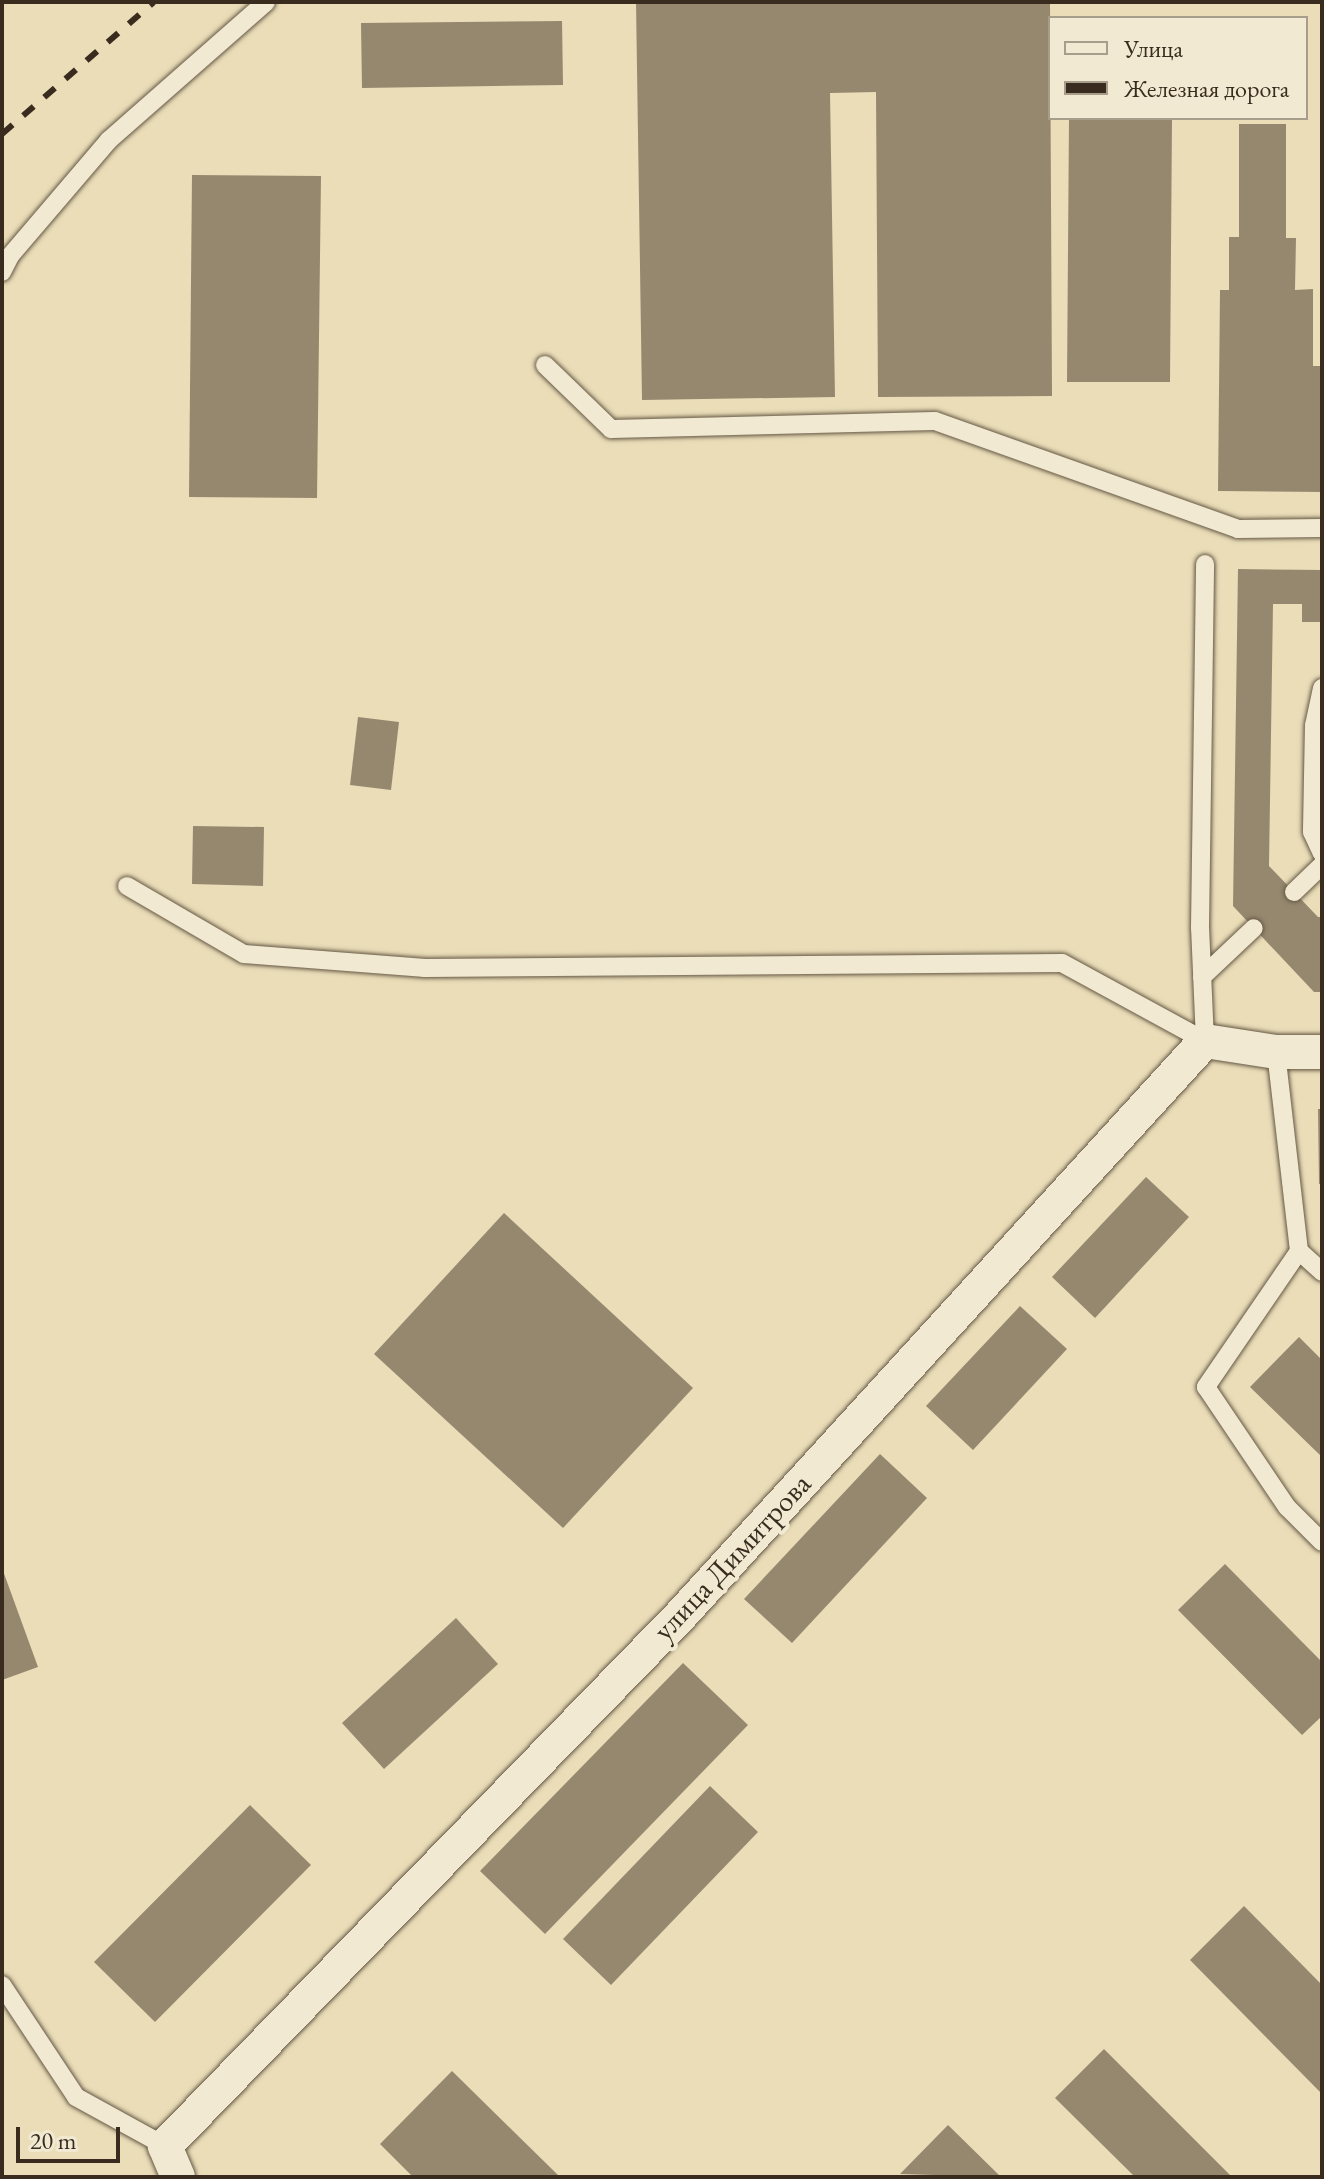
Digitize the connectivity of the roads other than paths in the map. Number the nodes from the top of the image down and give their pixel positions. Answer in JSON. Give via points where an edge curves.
{"nodes":[{"id":1,"x":266,"y":2,"type":"edge"},
{"id":2,"x":2,"y":272,"type":"edge"},
{"id":3,"x":545,"y":365,"type":"dead end"},
{"id":4,"x":1322,"y":528,"type":"edge"},
{"id":5,"x":1205,"y":564,"type":"dead end"},
{"id":6,"x":1322,"y":688,"type":"edge"},
{"id":7,"x":1322,"y":853,"type":"edge"},
{"id":8,"x":1322,"y":865,"type":"edge"},
{"id":9,"x":127,"y":886,"type":"dead end"},
{"id":10,"x":1294,"y":892,"type":"dead end"},
{"id":11,"x":1254,"y":928,"type":"dead end"},
{"id":12,"x":1202,"y":977,"type":"junction"},
{"id":13,"x":1205,"y":1041,"type":"junction"},
{"id":14,"x":1276,"y":1052,"type":"junction"},
{"id":15,"x":1322,"y":1052,"type":"edge"},
{"id":16,"x":1299,"y":1251,"type":"junction"},
{"id":17,"x":1322,"y":1272,"type":"edge"},
{"id":18,"x":1322,"y":1542,"type":"edge"},
{"id":19,"x":2,"y":1985,"type":"edge"},
{"id":20,"x":171,"y":2162,"type":"edge"}],
"edges":[{"from":1,"to":2,"type":"lane","via":[[109,140]]},
{"from":3,"to":4,"type":"lane","via":[[611,429],[935,421],[1238,529]]},
{"from":5,"to":12,"type":"lane"},
{"from":6,"to":7,"type":"lane","via":[[1314,725],[1312,832]]},
{"from":8,"to":10,"type":"lane"},
{"from":9,"to":13,"type":"lane","via":[[244,954],[425,968],[1062,963]]},
{"from":11,"to":12,"type":"lane"},
{"from":12,"to":13,"type":"lane"},
{"from":13,"to":14,"type":"street"},
{"from":13,"to":20,"type":"street","name":"улица Димитрова","via":[[682,1614]]},
{"from":14,"to":15,"type":"street"},
{"from":14,"to":16,"type":"lane"},
{"from":16,"to":17,"type":"lane"},
{"from":16,"to":18,"type":"lane","via":[[1206,1387],[1287,1507]]},
{"from":19,"to":20,"type":"lane","via":[[76,2097]]}]}
